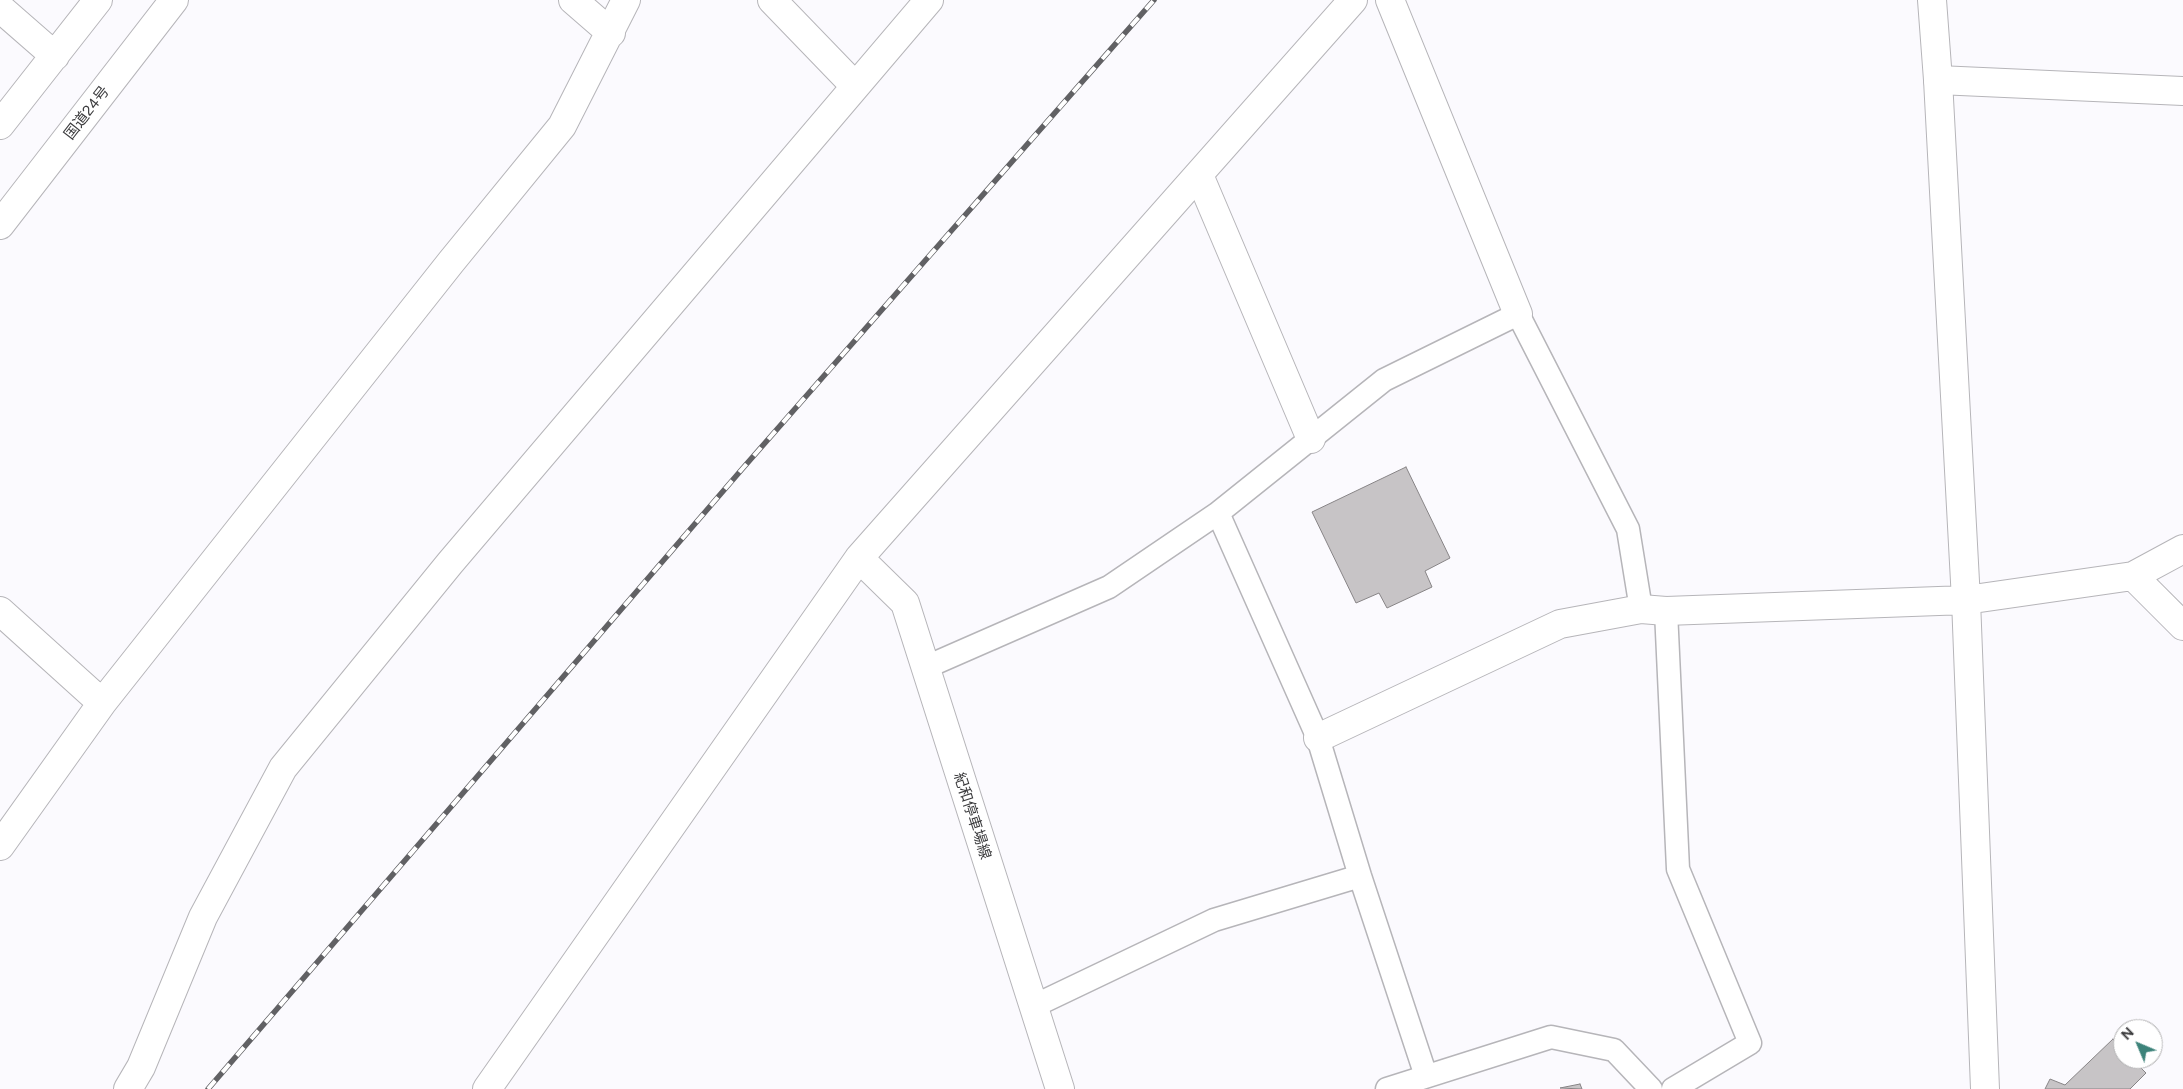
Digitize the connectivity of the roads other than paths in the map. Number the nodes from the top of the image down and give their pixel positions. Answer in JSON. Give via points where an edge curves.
{"nodes":[{"id":1,"x":98,"y":0,"type":"edge"},
{"id":2,"x":174,"y":0,"type":"edge"},
{"id":3,"x":572,"y":0,"type":"edge"},
{"id":4,"x":626,"y":0,"type":"edge"},
{"id":5,"x":772,"y":0,"type":"edge"},
{"id":6,"x":929,"y":0,"type":"edge"},
{"id":7,"x":1353,"y":0,"type":"edge"},
{"id":8,"x":1390,"y":0,"type":"edge"},
{"id":9,"x":1932,"y":0,"type":"edge"},
{"id":10,"x":0,"y":8,"type":"edge"},
{"id":11,"x":611,"y":33,"type":"junction"},
{"id":12,"x":55,"y":56,"type":"junction"},
{"id":13,"x":1938,"y":80,"type":"junction"},
{"id":14,"x":855,"y":86,"type":"junction"},
{"id":15,"x":2183,"y":92,"type":"edge"},
{"id":16,"x":0,"y":125,"type":"edge"},
{"id":17,"x":1199,"y":175,"type":"junction"},
{"id":18,"x":0,"y":225,"type":"edge"},
{"id":19,"x":1518,"y":314,"type":"junction"},
{"id":20,"x":1311,"y":438,"type":"junction"},
{"id":21,"x":1218,"y":513,"type":"junction"},
{"id":22,"x":2183,"y":549,"type":"edge"},
{"id":23,"x":859,"y":558,"type":"junction"},
{"id":24,"x":2133,"y":576,"type":"junction"},
{"id":25,"x":1966,"y":600,"type":"junction"},
{"id":26,"x":1654,"y":610,"type":"junction"},
{"id":27,"x":0,"y":611,"type":"edge"},
{"id":28,"x":2183,"y":626,"type":"edge"},
{"id":29,"x":924,"y":668,"type":"junction"},
{"id":30,"x":102,"y":704,"type":"junction"},
{"id":31,"x":1318,"y":738,"type":"junction"},
{"id":32,"x":0,"y":846,"type":"edge"},
{"id":33,"x":1360,"y":876,"type":"junction"},
{"id":34,"x":1034,"y":1006,"type":"junction"},
{"id":35,"x":1426,"y":1076,"type":"junction"},
{"id":36,"x":128,"y":1089,"type":"edge"},
{"id":37,"x":487,"y":1089,"type":"edge"},
{"id":38,"x":1060,"y":1089,"type":"edge"},
{"id":39,"x":1387,"y":1089,"type":"edge"},
{"id":40,"x":1651,"y":1089,"type":"edge"},
{"id":41,"x":1673,"y":1089,"type":"edge"},
{"id":42,"x":1985,"y":1089,"type":"edge"}],
"edges":[{"from":1,"to":12,"type":"main road"},
{"from":2,"to":18,"type":"main road","name":"国道24号"},
{"from":3,"to":11,"type":"main road"},
{"from":4,"to":11,"type":"main road"},
{"from":5,"to":14,"type":"main road"},
{"from":6,"to":14,"type":"main road"},
{"from":7,"to":17,"type":"main road"},
{"from":8,"to":19,"type":"main road"},
{"from":9,"to":13,"type":"main road"},
{"from":10,"to":12,"type":"main road"},
{"from":11,"to":30,"type":"main road","via":[[562,126]]},
{"from":12,"to":16,"type":"main road"},
{"from":13,"to":15,"type":"main road"},
{"from":13,"to":25,"type":"main road"},
{"from":14,"to":36,"type":"main road","via":[[450,563],[283,768],[203,917],[141,1067]]},
{"from":17,"to":20,"type":"main road"},
{"from":17,"to":23,"type":"main road"},
{"from":19,"to":20,"type":"lane","via":[[1384,380]]},
{"from":19,"to":26,"type":"lane","via":[[1628,529]]},
{"from":20,"to":21,"type":"lane"},
{"from":21,"to":29,"type":"lane","via":[[1109,587]]},
{"from":21,"to":31,"type":"lane"},
{"from":22,"to":24,"type":"main road"},
{"from":23,"to":29,"type":"main road","name":"紀和停車場線","via":[[904,603]]},
{"from":23,"to":37,"type":"main road"},
{"from":24,"to":25,"type":"main road"},
{"from":24,"to":28,"type":"main road"},
{"from":25,"to":26,"type":"main road"},
{"from":25,"to":42,"type":"main road"},
{"from":26,"to":31,"type":"main road","via":[[1560,624]]},
{"from":26,"to":41,"type":"lane","via":[[1678,869],[1750,1043]]},
{"from":27,"to":30,"type":"main road"},
{"from":29,"to":34,"type":"main road","name":"紀和停車場線"},
{"from":30,"to":32,"type":"main road"},
{"from":31,"to":33,"type":"lane"},
{"from":33,"to":34,"type":"lane","via":[[1214,920]]},
{"from":33,"to":35,"type":"lane"},
{"from":34,"to":38,"type":"main road","name":"紀和停車場線"},
{"from":35,"to":39,"type":"lane"},
{"from":35,"to":40,"type":"lane","via":[[1551,1037],[1614,1050]]}]}
